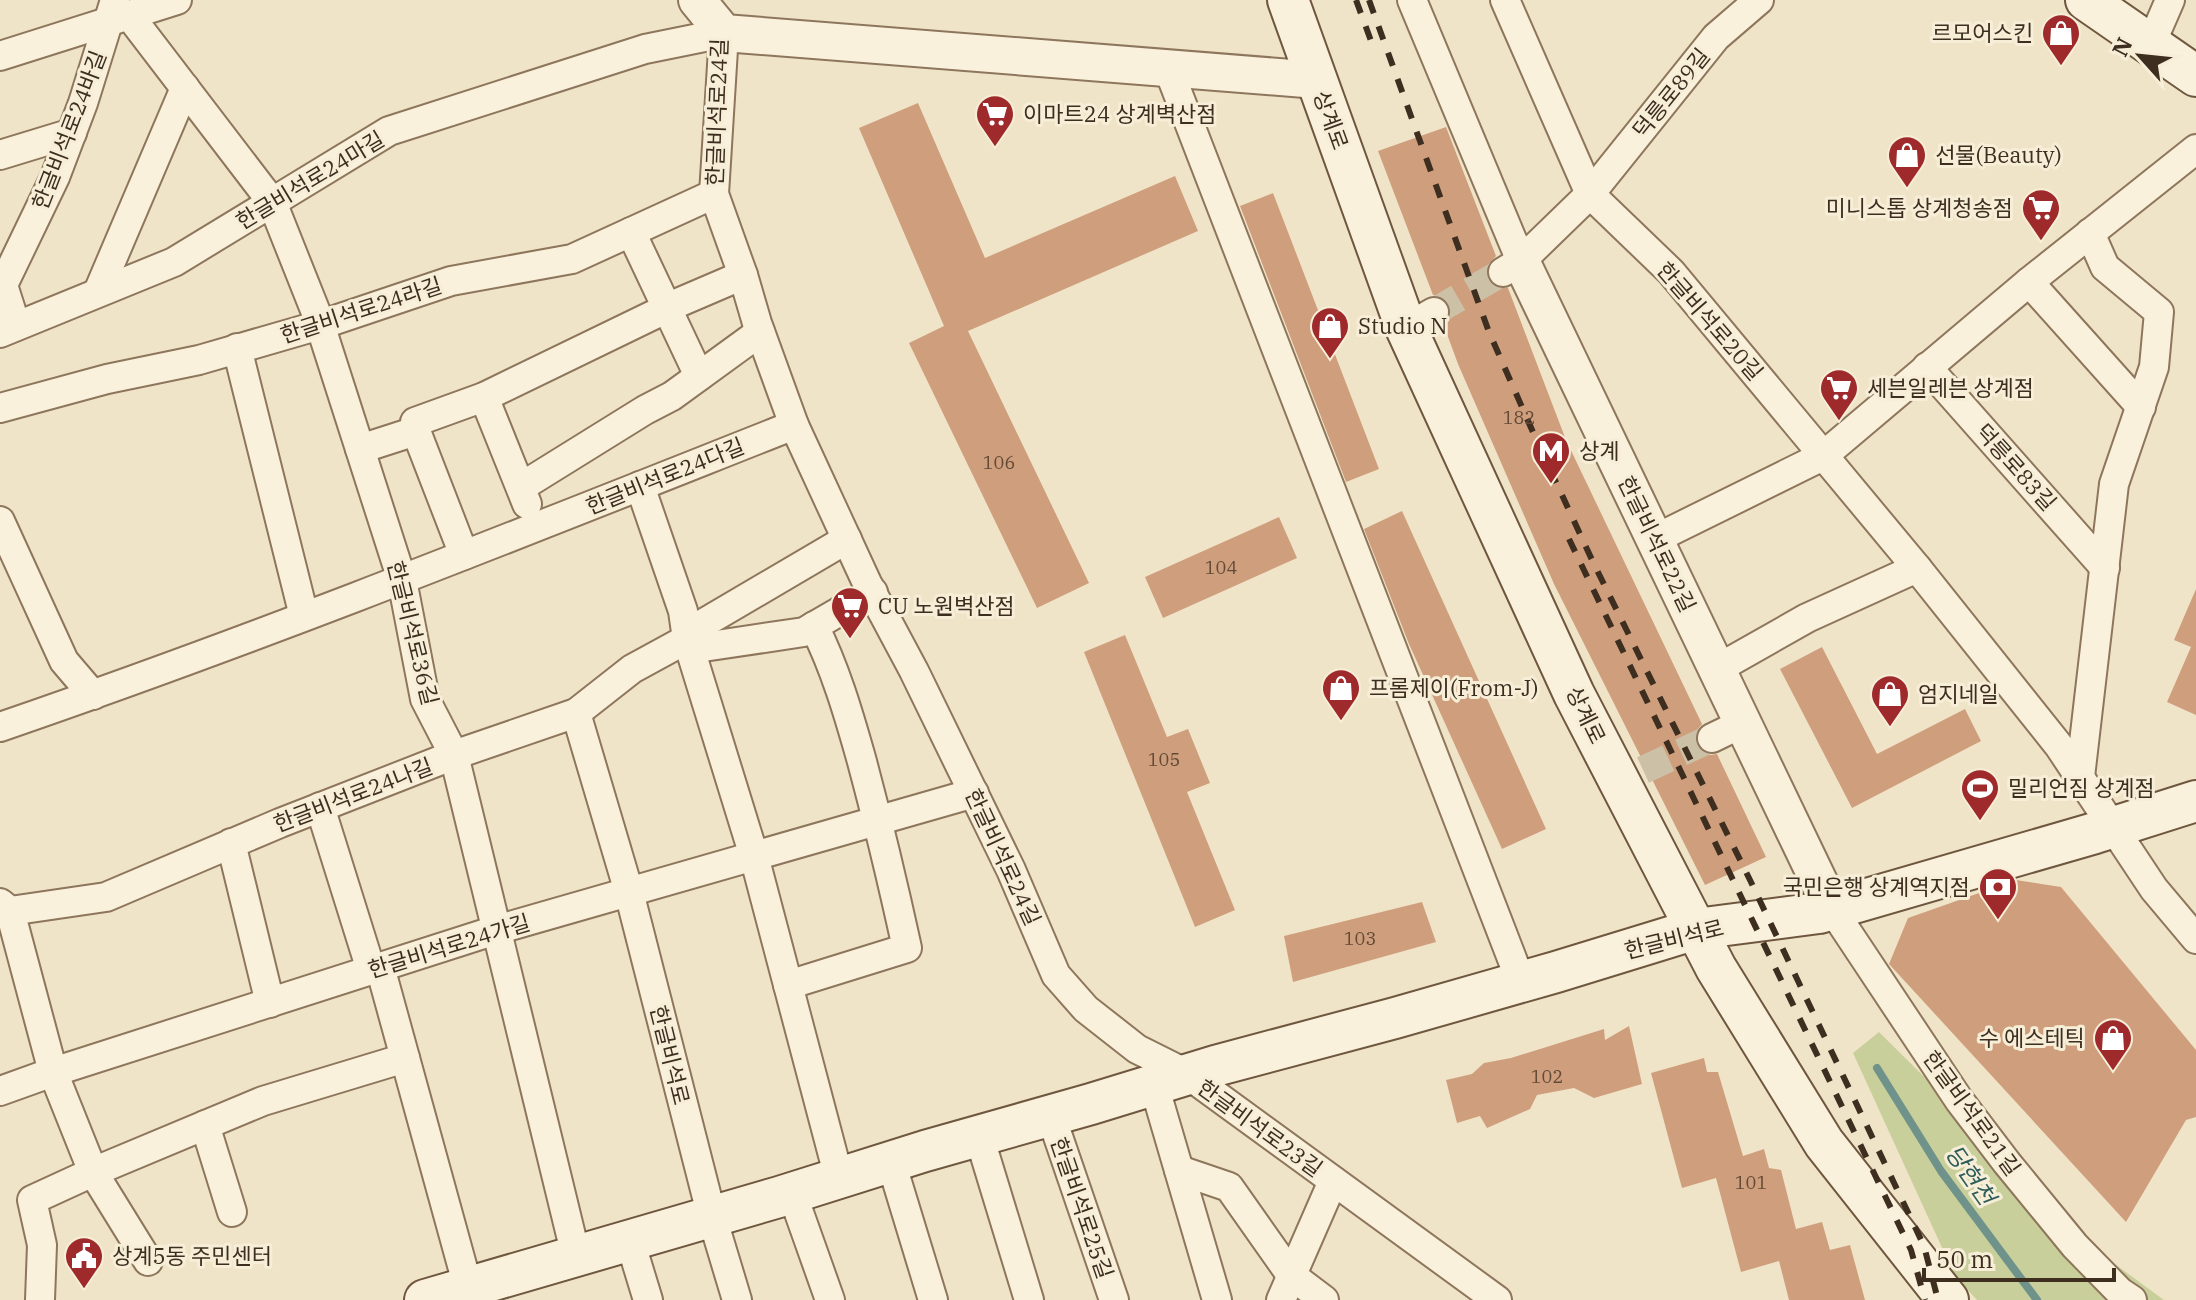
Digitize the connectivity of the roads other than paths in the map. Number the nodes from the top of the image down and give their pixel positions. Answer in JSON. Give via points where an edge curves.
{"nodes":[{"id":1,"x":177,"y":0,"type":"edge"},
{"id":2,"x":697,"y":0,"type":"edge"},
{"id":3,"x":1288,"y":0,"type":"edge"},
{"id":4,"x":1412,"y":0,"type":"edge"},
{"id":5,"x":1505,"y":0,"type":"edge"},
{"id":6,"x":1759,"y":0,"type":"edge"},
{"id":7,"x":2086,"y":0,"type":"edge"},
{"id":8,"x":2170,"y":0,"type":"edge"},
{"id":9,"x":118,"y":12,"type":"edge"},
{"id":10,"x":724,"y":33,"type":"junction"},
{"id":11,"x":2151,"y":44,"type":"junction"},
{"id":12,"x":0,"y":56,"type":"edge"},
{"id":13,"x":1168,"y":68,"type":"junction"},
{"id":14,"x":2196,"y":76,"type":"edge"},
{"id":15,"x":1317,"y":80,"type":"junction"},
{"id":16,"x":185,"y":88,"type":"junction"},
{"id":17,"x":72,"y":133,"type":"junction"},
{"id":18,"x":2196,"y":149,"type":"edge"},
{"id":19,"x":0,"y":155,"type":"edge"},
{"id":20,"x":714,"y":194,"type":"junction"},
{"id":21,"x":1590,"y":194,"type":"junction"},
{"id":22,"x":272,"y":202,"type":"junction"},
{"id":23,"x":631,"y":232,"type":"junction"},
{"id":24,"x":2090,"y":233,"type":"junction"},
{"id":25,"x":1512,"y":266,"type":"junction"},
{"id":26,"x":743,"y":275,"type":"junction"},
{"id":27,"x":2029,"y":282,"type":"junction"},
{"id":28,"x":1,"y":284,"type":"edge"},
{"id":29,"x":98,"y":292,"type":"junction"},
{"id":30,"x":667,"y":310,"type":"junction"},
{"id":31,"x":320,"y":325,"type":"junction"},
{"id":32,"x":8,"y":329,"type":"edge"},
{"id":33,"x":760,"y":332,"type":"junction"},
{"id":34,"x":237,"y":348,"type":"junction"},
{"id":35,"x":1927,"y":367,"type":"junction"},
{"id":36,"x":699,"y":376,"type":"junction"},
{"id":37,"x":484,"y":397,"type":"junction"},
{"id":38,"x":2141,"y":407,"type":"junction"},
{"id":39,"x":0,"y":408,"type":"edge"},
{"id":40,"x":794,"y":425,"type":"junction"},
{"id":41,"x":416,"y":431,"type":"junction"},
{"id":42,"x":360,"y":449,"type":"junction"},
{"id":43,"x":1823,"y":456,"type":"junction"},
{"id":44,"x":640,"y":486,"type":"junction"},
{"id":45,"x":521,"y":487,"type":"junction"},
{"id":46,"x":0,"y":521,"type":"edge"},
{"id":47,"x":537,"y":527,"type":"junction"},
{"id":48,"x":847,"y":539,"type":"junction"},
{"id":49,"x":1655,"y":539,"type":"junction"},
{"id":50,"x":464,"y":555,"type":"junction"},
{"id":51,"x":1917,"y":568,"type":"junction"},
{"id":52,"x":2105,"y":568,"type":"junction"},
{"id":53,"x":402,"y":580,"type":"junction"},
{"id":54,"x":873,"y":592,"type":"junction"},
{"id":55,"x":304,"y":616,"type":"junction"},
{"id":56,"x":814,"y":626,"type":"junction"},
{"id":57,"x":688,"y":641,"type":"junction"},
{"id":58,"x":1717,"y":669,"type":"junction"},
{"id":59,"x":93,"y":695,"type":"junction"},
{"id":60,"x":576,"y":713,"type":"junction"},
{"id":61,"x":0,"y":727,"type":"edge"},
{"id":62,"x":454,"y":755,"type":"junction"},
{"id":63,"x":2080,"y":777,"type":"junction"},
{"id":64,"x":974,"y":793,"type":"junction"},
{"id":65,"x":2196,"y":801,"type":"edge"},
{"id":66,"x":320,"y":807,"type":"junction"},
{"id":67,"x":878,"y":821,"type":"junction"},
{"id":68,"x":2114,"y":828,"type":"junction"},
{"id":69,"x":231,"y":843,"type":"junction"},
{"id":70,"x":754,"y":856,"type":"junction"},
{"id":71,"x":629,"y":892,"type":"junction"},
{"id":72,"x":5,"y":907,"type":"edge"},
{"id":73,"x":1832,"y":909,"type":"junction"},
{"id":74,"x":1696,"y":929,"type":"junction"},
{"id":75,"x":496,"y":930,"type":"junction"},
{"id":76,"x":2196,"y":939,"type":"edge"},
{"id":77,"x":376,"y":969,"type":"junction"},
{"id":78,"x":1521,"y":982,"type":"junction"},
{"id":79,"x":788,"y":985,"type":"junction"},
{"id":80,"x":270,"y":1003,"type":"junction"},
{"id":81,"x":405,"y":1058,"type":"junction"},
{"id":82,"x":53,"y":1072,"type":"junction"},
{"id":83,"x":1170,"y":1080,"type":"junction"},
{"id":84,"x":0,"y":1091,"type":"edge"},
{"id":85,"x":1051,"y":1116,"type":"junction"},
{"id":86,"x":205,"y":1125,"type":"junction"},
{"id":87,"x":979,"y":1136,"type":"junction"},
{"id":88,"x":891,"y":1162,"type":"junction"},
{"id":89,"x":1179,"y":1170,"type":"junction"},
{"id":90,"x":93,"y":1172,"type":"junction"},
{"id":91,"x":839,"y":1178,"type":"junction"},
{"id":92,"x":1333,"y":1181,"type":"junction"},
{"id":93,"x":792,"y":1193,"type":"junction"},
{"id":94,"x":232,"y":1212,"type":"dead end"},
{"id":95,"x":712,"y":1217,"type":"junction"},
{"id":96,"x":630,"y":1241,"type":"junction"},
{"id":97,"x":576,"y":1256,"type":"junction"},
{"id":98,"x":148,"y":1261,"type":"dead end"},
{"id":99,"x":521,"y":1286,"type":"edge"},
{"id":100,"x":1286,"y":1288,"type":"edge"},
{"id":101,"x":450,"y":1295,"type":"edge"},
{"id":102,"x":40,"y":1300,"type":"edge"},
{"id":103,"x":648,"y":1300,"type":"edge"},
{"id":104,"x":737,"y":1300,"type":"edge"},
{"id":105,"x":830,"y":1300,"type":"edge"},
{"id":106,"x":933,"y":1300,"type":"edge"},
{"id":107,"x":1029,"y":1300,"type":"edge"},
{"id":108,"x":1114,"y":1300,"type":"edge"},
{"id":109,"x":1217,"y":1300,"type":"edge"},
{"id":110,"x":1324,"y":1300,"type":"edge"},
{"id":111,"x":1497,"y":1300,"type":"edge"},
{"id":112,"x":1948,"y":1300,"type":"edge"},
{"id":113,"x":2132,"y":1300,"type":"edge"}],
"edges":[{"from":1,"to":9,"type":"street","name":"한글비석로24바길"},
{"from":2,"to":10,"type":"street","name":"한글비석로24길"},
{"from":3,"to":15,"type":"main road","name":"상계로"},
{"from":4,"to":25,"type":"street","name":"한글비석로22길"},
{"from":5,"to":21,"type":"street","name":"한글비석로20길"},
{"from":6,"to":21,"type":"street","name":"덕릉로89길","via":[[1716,37]]},
{"from":7,"to":11,"type":"main road"},
{"from":8,"to":11,"type":"street"},
{"from":9,"to":12,"type":"street","name":"한글비석로24바길"},
{"from":9,"to":16,"type":"street","name":"한글비석로36길"},
{"from":9,"to":17,"type":"street","name":"한글비석로24바길"},
{"from":10,"to":13,"type":"street","name":"상계로"},
{"from":10,"to":20,"type":"street","name":"한글비석로24길"},
{"from":10,"to":22,"type":"street","name":"한글비석로24마길","via":[[645,49],[389,131]]},
{"from":11,"to":14,"type":"main road"},
{"from":13,"to":15,"type":"street","name":"상계로"},
{"from":13,"to":78,"type":"street"},
{"from":15,"to":74,"type":"main road","name":"상계로","via":[[1574,694],[1631,775]]},
{"from":16,"to":22,"type":"street","name":"한글비석로36길"},
{"from":16,"to":29,"type":"street"},
{"from":17,"to":19,"type":"street"},
{"from":17,"to":28,"type":"street","name":"한글비석로24바길"},
{"from":18,"to":24,"type":"street"},
{"from":20,"to":23,"type":"street","name":"한글비석로24라길"},
{"from":20,"to":26,"type":"street","name":"한글비석로24길"},
{"from":21,"to":25,"type":"street"},
{"from":21,"to":43,"type":"street","name":"한글비석로20길","via":[[1671,272]]},
{"from":22,"to":29,"type":"street","name":"한글비석로24마길","via":[[174,262]]},
{"from":22,"to":31,"type":"street","name":"한글비석로36길"},
{"from":23,"to":30,"type":"street"},
{"from":23,"to":31,"type":"street","name":"한글비석로24라길","via":[[572,259],[451,281]]},
{"from":24,"to":27,"type":"street"},
{"from":24,"to":38,"type":"street","via":[[2105,267],[2159,312],[2154,367]]},
{"from":25,"to":49,"type":"street","name":"한글비석로22길"},
{"from":26,"to":30,"type":"street"},
{"from":26,"to":33,"type":"street","name":"한글비석로24길"},
{"from":27,"to":35,"type":"street"},
{"from":27,"to":38,"type":"street"},
{"from":28,"to":32,"type":"street","name":"한글비석로24바길"},
{"from":29,"to":32,"type":"street","name":"한글비석로24마길"},
{"from":30,"to":36,"type":"street"},
{"from":30,"to":37,"type":"street"},
{"from":31,"to":34,"type":"street","name":"한글비석로24라길"},
{"from":31,"to":42,"type":"street","name":"한글비석로36길"},
{"from":33,"to":36,"type":"street"},
{"from":33,"to":40,"type":"street","name":"한글비석로24길"},
{"from":34,"to":39,"type":"street","name":"한글비석로24라길"},
{"from":34,"to":55,"type":"street"},
{"from":35,"to":43,"type":"street"},
{"from":35,"to":52,"type":"street","name":"덕릉로83길"},
{"from":36,"to":45,"type":"street"},
{"from":37,"to":41,"type":"street","via":[[415,422]]},
{"from":37,"to":45,"type":"street"},
{"from":38,"to":52,"type":"street","via":[[2114,484]]},
{"from":40,"to":44,"type":"street","name":"한글비석로24다길"},
{"from":40,"to":48,"type":"street","name":"한글비석로24길"},
{"from":41,"to":42,"type":"street"},
{"from":41,"to":50,"type":"street"},
{"from":42,"to":53,"type":"street","name":"한글비석로36길"},
{"from":43,"to":49,"type":"street"},
{"from":43,"to":51,"type":"street","name":"한글비석로20길"},
{"from":44,"to":47,"type":"street","name":"한글비석로24다길"},
{"from":44,"to":57,"type":"street","via":[[683,611]]},
{"from":45,"to":47,"type":"street"},
{"from":46,"to":59,"type":"street","via":[[64,661]]},
{"from":47,"to":50,"type":"street","name":"한글비석로24다길"},
{"from":48,"to":54,"type":"street","name":"한글비석로24길"},
{"from":48,"to":57,"type":"street","name":"한글비석로24나길"},
{"from":49,"to":58,"type":"street","name":"한글비석로22길"},
{"from":50,"to":53,"type":"street","name":"한글비석로24다길"},
{"from":51,"to":58,"type":"street","via":[[1807,618]]},
{"from":51,"to":63,"type":"street","name":"한글비석로20길"},
{"from":52,"to":63,"type":"street"},
{"from":53,"to":55,"type":"street","name":"한글비석로24다길"},
{"from":53,"to":62,"type":"street","name":"한글비석로36길","via":[[425,699]]},
{"from":54,"to":56,"type":"street"},
{"from":54,"to":64,"type":"street","name":"한글비석로24길"},
{"from":55,"to":59,"type":"street","name":"한글비석로24다길"},
{"from":56,"to":57,"type":"street","via":[[804,632]]},
{"from":56,"to":67,"type":"street","via":[[845,701]]},
{"from":57,"to":60,"type":"street","name":"한글비석로24나길","via":[[632,669]]},
{"from":57,"to":70,"type":"street"},
{"from":58,"to":73,"type":"street","name":"한글비석로22길","via":[[1728,730]]},
{"from":59,"to":61,"type":"street","name":"한글비석로24다길"},
{"from":60,"to":62,"type":"street","name":"한글비석로24나길"},
{"from":60,"to":71,"type":"street"},
{"from":62,"to":66,"type":"street","name":"한글비석로24나길"},
{"from":62,"to":75,"type":"street","name":"한글비석로36길"},
{"from":63,"to":68,"type":"street","name":"한글비석로20길"},
{"from":64,"to":67,"type":"street","name":"한글비석로24가길"},
{"from":64,"to":83,"type":"street","name":"한글비석로24길","via":[[1056,975],[1086,1009]]},
{"from":65,"to":68,"type":"main road","name":"한글비석로"},
{"from":66,"to":69,"type":"street","name":"한글비석로24나길"},
{"from":66,"to":77,"type":"street","name":"한글비석로"},
{"from":67,"to":70,"type":"street","name":"한글비석로24가길"},
{"from":67,"to":79,"type":"street","via":[[907,948]]},
{"from":68,"to":73,"type":"main road","name":"한글비석로"},
{"from":68,"to":76,"type":"street","name":"한글비석로20길","via":[[2154,889]]},
{"from":69,"to":72,"type":"street","name":"한글비석로24나길","via":[[106,897]]},
{"from":69,"to":80,"type":"street"},
{"from":70,"to":71,"type":"street","name":"한글비석로24가길"},
{"from":70,"to":79,"type":"street"},
{"from":71,"to":75,"type":"street","name":"한글비석로24가길"},
{"from":71,"to":95,"type":"street","name":"한글비석로"},
{"from":72,"to":82,"type":"street"},
{"from":73,"to":74,"type":"main road","name":"한글비석로"},
{"from":73,"to":113,"type":"street","name":"한글비석로21길","via":[[1978,1125],[2075,1246]]},
{"from":74,"to":78,"type":"main road","name":"한글비석로"},
{"from":74,"to":112,"type":"main road","name":"상계로","via":[[1824,1143]]},
{"from":75,"to":77,"type":"street","name":"한글비석로24가길"},
{"from":75,"to":97,"type":"street","name":"한글비석로36길"},
{"from":77,"to":80,"type":"street","name":"한글비석로24가길"},
{"from":77,"to":81,"type":"street","name":"한글비석로"},
{"from":78,"to":83,"type":"main road","name":"한글비석로"},
{"from":79,"to":91,"type":"street"},
{"from":80,"to":82,"type":"street","name":"한글비석로24가길"},
{"from":81,"to":86,"type":"street","via":[[263,1101]]},
{"from":81,"to":101,"type":"street","name":"한글비석로"},
{"from":82,"to":84,"type":"street","name":"한글비석로24가길"},
{"from":82,"to":90,"type":"street"},
{"from":83,"to":85,"type":"main road","name":"한글비석로"},
{"from":83,"to":89,"type":"street"},
{"from":83,"to":92,"type":"street","name":"한글비석로23길"},
{"from":85,"to":87,"type":"main road","name":"한글비석로"},
{"from":85,"to":108,"type":"street","name":"한글비석로25길"},
{"from":86,"to":90,"type":"street"},
{"from":86,"to":94,"type":"street"},
{"from":87,"to":88,"type":"main road","name":"한글비석로"},
{"from":87,"to":107,"type":"street"},
{"from":88,"to":91,"type":"main road","name":"한글비석로"},
{"from":88,"to":106,"type":"street"},
{"from":89,"to":100,"type":"street","via":[[1229,1187]]},
{"from":89,"to":109,"type":"street"},
{"from":90,"to":98,"type":"street"},
{"from":90,"to":102,"type":"street","via":[[32,1200],[42,1245]]},
{"from":91,"to":93,"type":"main road","name":"한글비석로"},
{"from":92,"to":100,"type":"street","name":"한글비석로23길"},
{"from":92,"to":111,"type":"street","name":"한글비석로23길"},
{"from":93,"to":95,"type":"main road","name":"한글비석로"},
{"from":93,"to":105,"type":"street"},
{"from":95,"to":96,"type":"main road","name":"한글비석로"},
{"from":95,"to":104,"type":"street"},
{"from":96,"to":97,"type":"main road","name":"한글비석로"},
{"from":96,"to":103,"type":"street"},
{"from":97,"to":99,"type":"main road","name":"한글비석로"},
{"from":99,"to":101,"type":"main road","name":"한글비석로"},
{"from":100,"to":110,"type":"street"}]}
